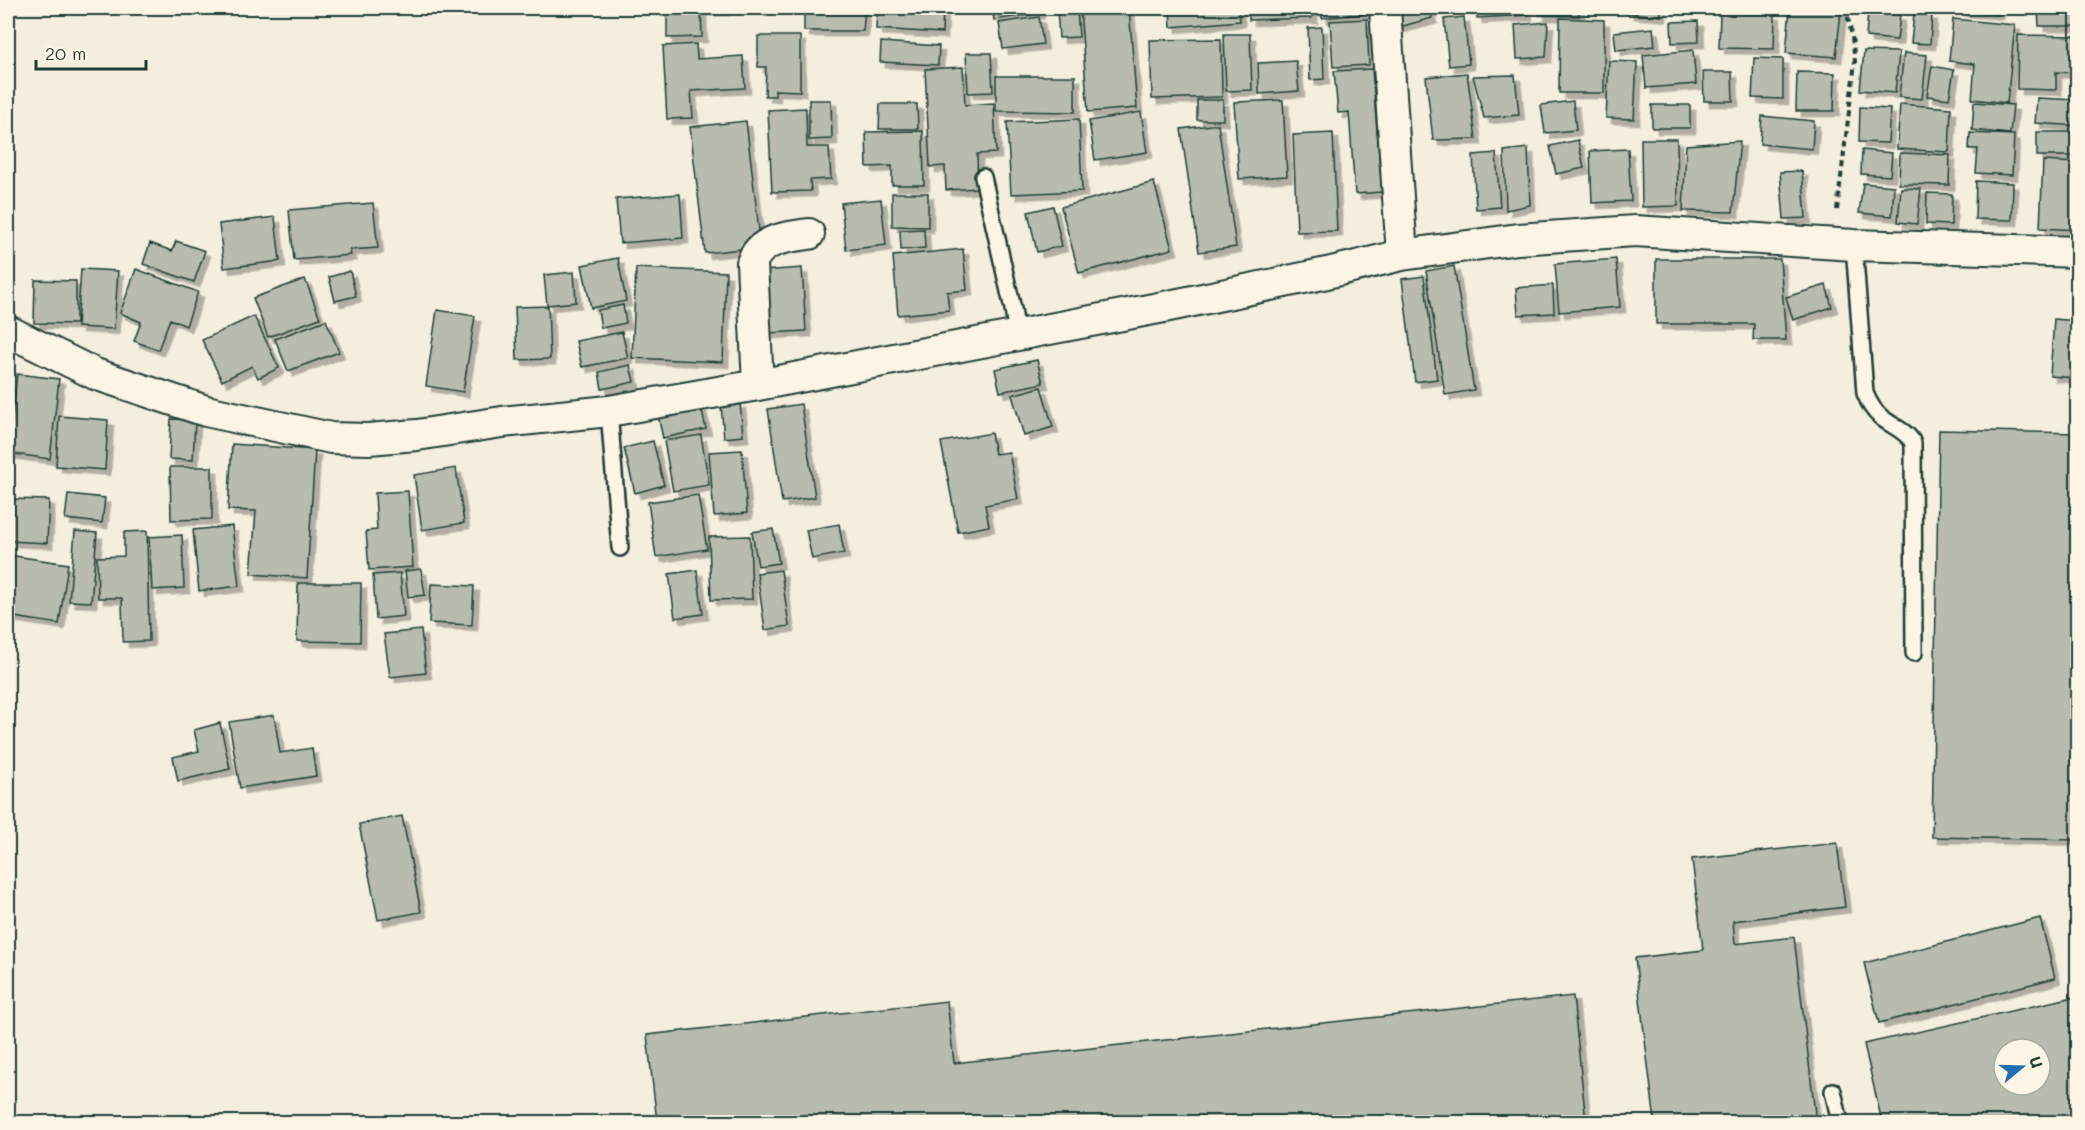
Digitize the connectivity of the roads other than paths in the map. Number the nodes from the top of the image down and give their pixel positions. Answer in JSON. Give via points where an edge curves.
{"nodes":[{"id":1,"x":1385,"y":8,"type":"edge"},
{"id":2,"x":983,"y":177,"type":"dead end"},
{"id":3,"x":809,"y":234,"type":"dead end"},
{"id":4,"x":1844,"y":244,"type":"junction"},
{"id":5,"x":2078,"y":252,"type":"edge"},
{"id":6,"x":1402,"y":255,"type":"junction"},
{"id":7,"x":8,"y":331,"type":"edge"},
{"id":8,"x":1017,"y":335,"type":"junction"},
{"id":9,"x":758,"y":385,"type":"junction"},
{"id":10,"x":609,"y":411,"type":"junction"},
{"id":11,"x":620,"y":548,"type":"dead end"},
{"id":12,"x":1914,"y":653,"type":"dead end"},
{"id":13,"x":1833,"y":1091,"type":"dead end"},
{"id":14,"x":1840,"y":1122,"type":"edge"}],
"edges":[{"from":1,"to":6,"type":"street"},
{"from":2,"to":8,"type":"lane"},
{"from":3,"to":9,"type":"street","via":[[776,240],[754,256]]},
{"from":4,"to":5,"type":"street"},
{"from":4,"to":6,"type":"street","via":[[1635,231],[1518,239]]},
{"from":4,"to":12,"type":"lane","via":[[1865,393],[1880,417],[1913,443]]},
{"from":6,"to":8,"type":"street"},
{"from":7,"to":10,"type":"street","via":[[95,374],[206,411],[331,438],[417,435]]},
{"from":8,"to":9,"type":"street"},
{"from":9,"to":10,"type":"street"},
{"from":10,"to":11,"type":"lane"},
{"from":13,"to":14,"type":"lane"}]}
